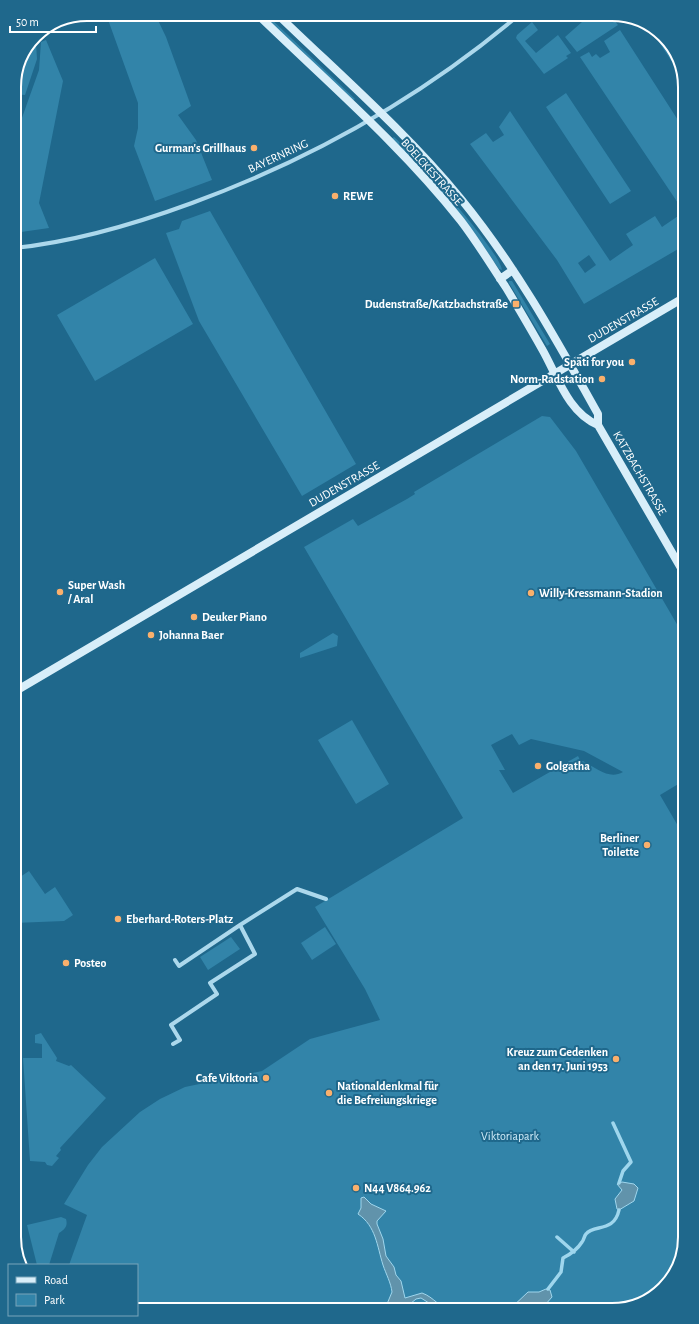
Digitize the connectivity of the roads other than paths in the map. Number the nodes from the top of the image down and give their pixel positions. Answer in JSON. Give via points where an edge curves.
{"nodes":[{"id":1,"x":264,"y":21,"type":"edge"},
{"id":2,"x":284,"y":21,"type":"edge"},
{"id":3,"x":511,"y":21,"type":"edge"},
{"id":4,"x":380,"y":113,"type":"junction"},
{"id":5,"x":367,"y":121,"type":"junction"},
{"id":6,"x":21,"y":247,"type":"edge"},
{"id":7,"x":513,"y":270,"type":"junction"},
{"id":8,"x":500,"y":279,"type":"junction"},
{"id":9,"x":678,"y":301,"type":"edge"},
{"id":10,"x":570,"y":364,"type":"junction"},
{"id":11,"x":555,"y":373,"type":"junction"},
{"id":12,"x":598,"y":425,"type":"junction"},
{"id":13,"x":678,"y":563,"type":"edge"},
{"id":14,"x":21,"y":688,"type":"edge"},
{"id":15,"x":326,"y":899,"type":"dead end"},
{"id":16,"x":240,"y":925,"type":"junction"},
{"id":17,"x":175,"y":960,"type":"dead end"},
{"id":18,"x":173,"y":1044,"type":"dead end"}],
"edges":[{"from":1,"to":5,"type":"main road","name":"BOELCKESTRASSE"},
{"from":2,"to":4,"type":"main road","name":"BOELCKESTRASSE"},
{"from":3,"to":4,"type":"street","name":"BAYERNRING","via":[[447,70]]},
{"from":4,"to":5,"type":"street","name":"BAYERNRING"},
{"from":4,"to":7,"type":"main road","name":"BOELCKESTRASSE","via":[[456,194]]},
{"from":5,"to":6,"type":"street","name":"BAYERNRING","via":[[277,169],[177,209],[91,234]]},
{"from":5,"to":8,"type":"main road","name":"BOELCKESTRASSE","via":[[416,169],[449,207]]},
{"from":7,"to":8,"type":"main road"},
{"from":7,"to":10,"type":"main road","name":"BOELCKESTRASSE"},
{"from":8,"to":11,"type":"main road","name":"BOELCKESTRASSE"},
{"from":9,"to":10,"type":"main road","name":"DUDENSTRASSE"},
{"from":10,"to":11,"type":"main road","name":"DUDENSTRASSE"},
{"from":10,"to":12,"type":"main road","name":"KATZBACHSTRASSE","via":[[598,414]]},
{"from":11,"to":12,"type":"main road","name":"KATZBACHSTRASSE","via":[[568,399],[587,421]]},
{"from":11,"to":14,"type":"main road","name":"DUDENSTRASSE"},
{"from":12,"to":13,"type":"main road","name":"KATZBACHSTRASSE"},
{"from":15,"to":16,"type":"street","via":[[297,889]]},
{"from":16,"to":17,"type":"street","via":[[179,966]]},
{"from":16,"to":18,"type":"street","via":[[255,954],[210,983],[218,994],[171,1025],[180,1040]]}]}
